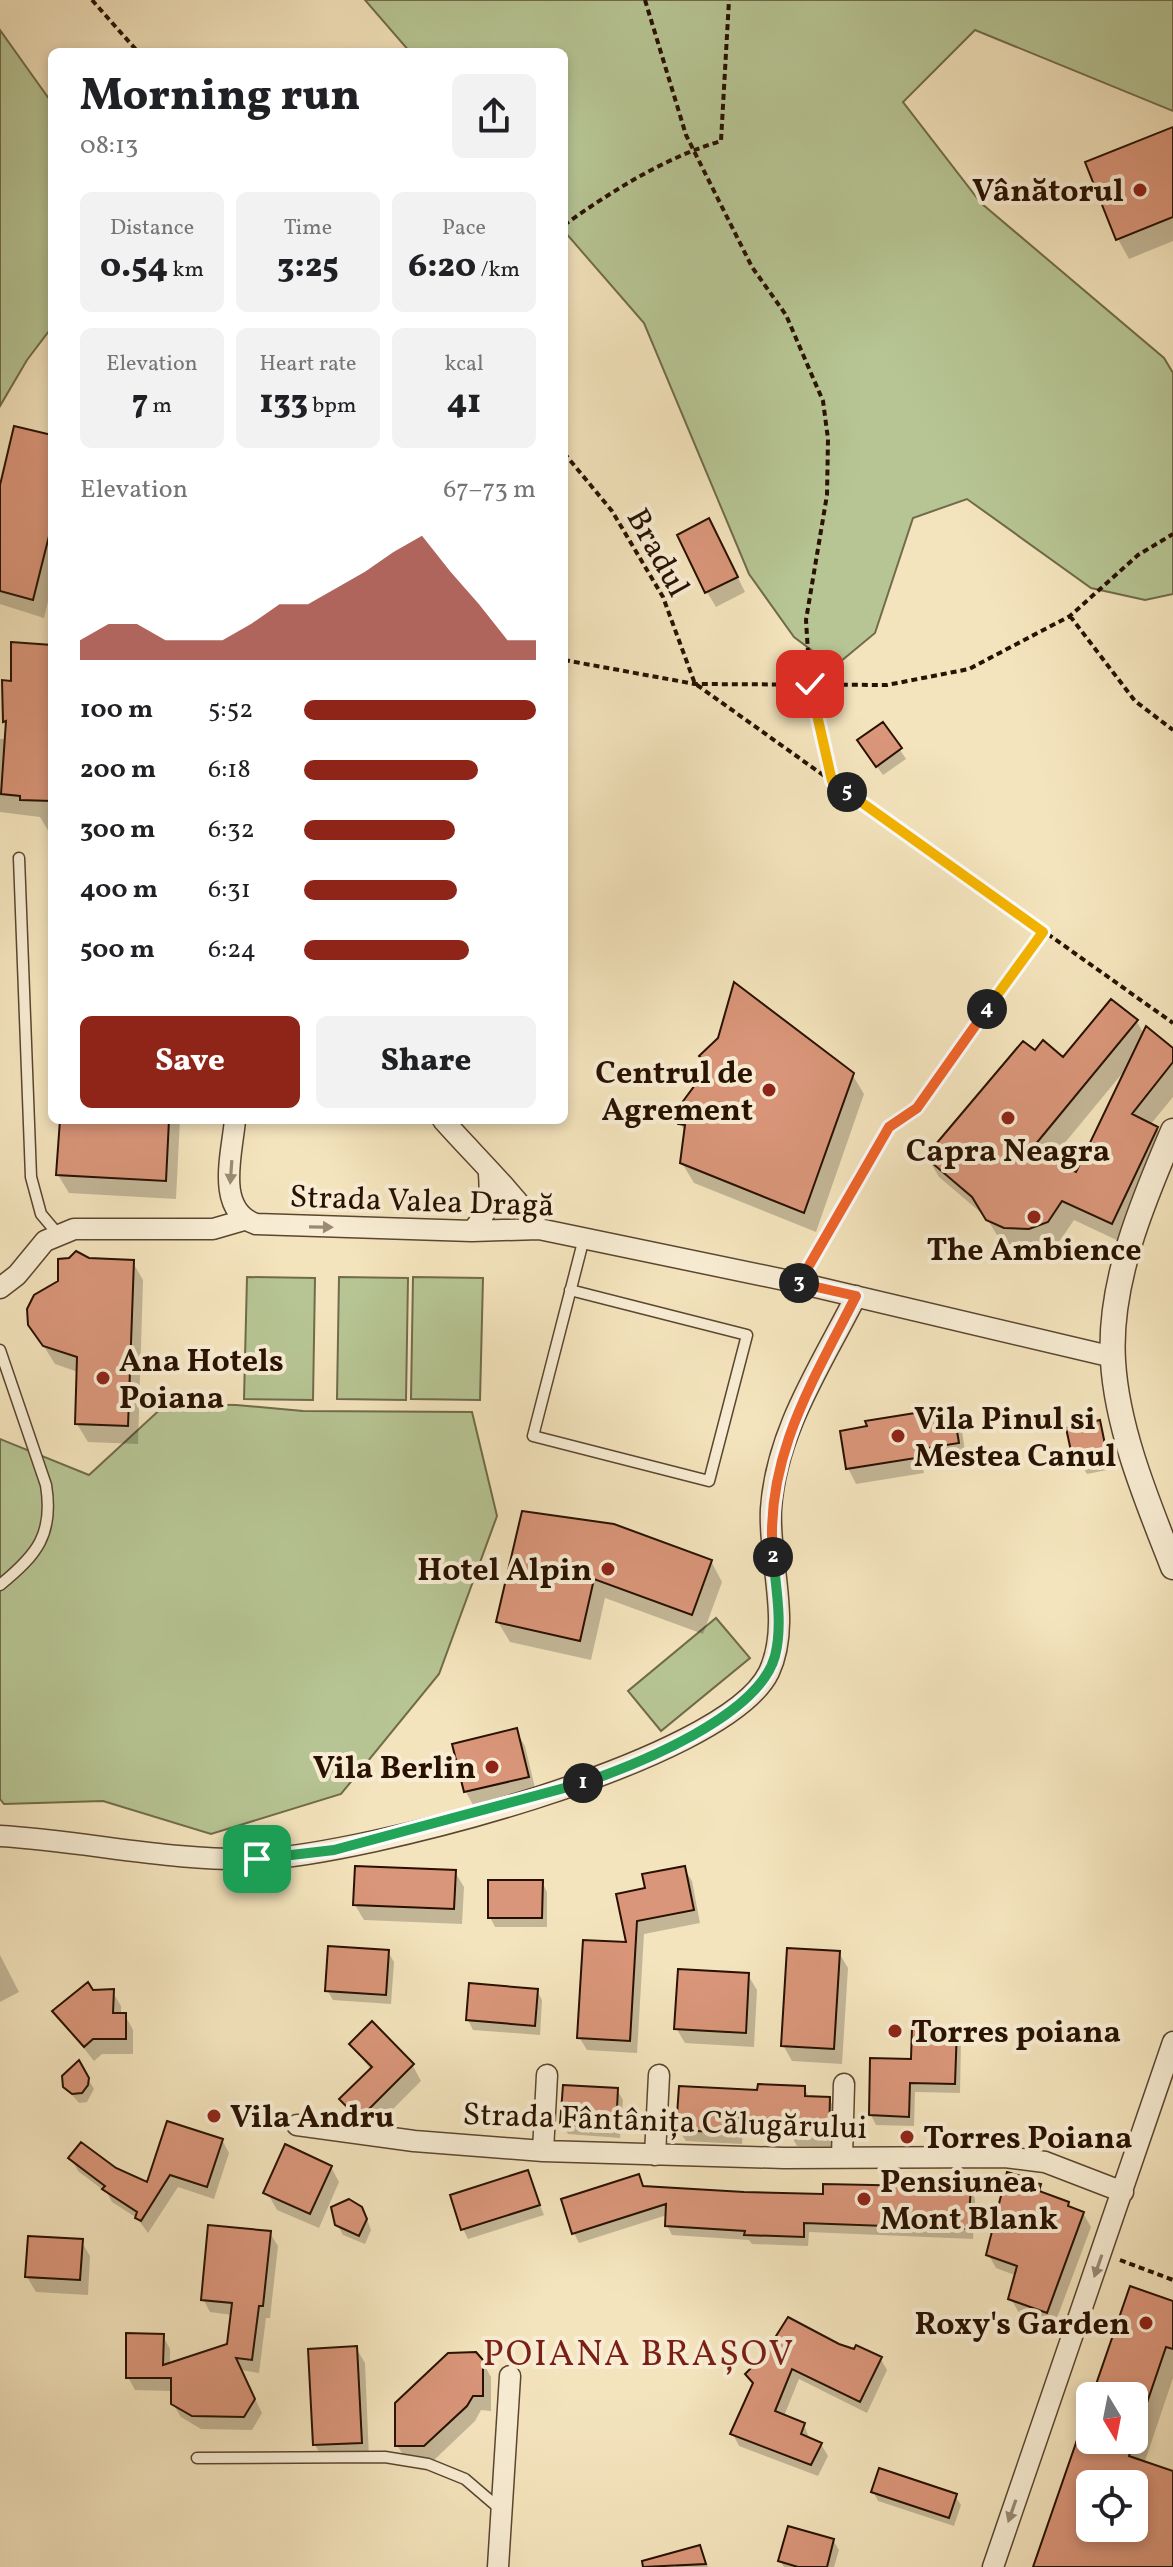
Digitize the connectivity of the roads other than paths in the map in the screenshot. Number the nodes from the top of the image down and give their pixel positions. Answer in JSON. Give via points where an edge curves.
{"nodes":[{"id":1,"x":19,"y":858,"type":"dead end"},
{"id":2,"x":235,"y":1124,"type":"edge"},
{"id":3,"x":446,"y":1124,"type":"edge"},
{"id":4,"x":1173,"y":1131,"type":"edge"},
{"id":5,"x":489,"y":1174,"type":"junction"},
{"id":6,"x":244,"y":1220,"type":"junction"},
{"id":7,"x":539,"y":1229,"type":"junction"},
{"id":8,"x":472,"y":1231,"type":"junction"},
{"id":9,"x":57,"y":1233,"type":"junction"},
{"id":10,"x":584,"y":1238,"type":"junction"},
{"id":11,"x":0,"y":1288,"type":"edge"},
{"id":12,"x":570,"y":1290,"type":"junction"},
{"id":13,"x":856,"y":1296,"type":"junction"},
{"id":14,"x":0,"y":1350,"type":"edge"},
{"id":15,"x":1113,"y":1357,"type":"junction"},
{"id":16,"x":1173,"y":1567,"type":"edge"},
{"id":17,"x":0,"y":1585,"type":"edge"},
{"id":18,"x":0,"y":1836,"type":"edge"},
{"id":19,"x":1173,"y":2042,"type":"edge"},
{"id":20,"x":547,"y":2075,"type":"dead end"},
{"id":21,"x":659,"y":2075,"type":"dead end"},
{"id":22,"x":844,"y":2084,"type":"dead end"},
{"id":23,"x":297,"y":2125,"type":"dead end"},
{"id":24,"x":543,"y":2151,"type":"junction"},
{"id":25,"x":655,"y":2155,"type":"junction"},
{"id":26,"x":842,"y":2157,"type":"junction"},
{"id":27,"x":1123,"y":2192,"type":"junction"},
{"id":28,"x":510,"y":2376,"type":"dead end"},
{"id":29,"x":197,"y":2458,"type":"dead end"},
{"id":30,"x":502,"y":2511,"type":"junction"},
{"id":31,"x":498,"y":2567,"type":"edge"},
{"id":32,"x":993,"y":2567,"type":"edge"}],
"edges":[{"from":1,"to":9,"type":"lane","via":[[31,1177],[41,1214]]},
{"from":2,"to":6,"type":"street","name":"Strada Valea Dragă","one_way":true,"via":[[229,1192]]},
{"from":3,"to":5,"type":"street"},
{"from":4,"to":15,"type":"street","via":[[1134,1230],[1121,1284]]},
{"from":5,"to":7,"type":"street","via":[[521,1203]]},
{"from":5,"to":8,"type":"street","via":[[491,1201]]},
{"from":6,"to":8,"type":"street","name":"Strada Valea Dragă","one_way":true,"via":[[270,1226]]},
{"from":6,"to":9,"type":"street","name":"Strada Valea Dragă","via":[[213,1229]]},
{"from":7,"to":8,"type":"street","name":"Strada Valea Dragă"},
{"from":7,"to":10,"type":"street","name":"Strada Valea Dragă"},
{"from":9,"to":11,"type":"street"},
{"from":10,"to":12,"type":"lane"},
{"from":10,"to":13,"type":"street","name":"Strada Valea Dragă"},
{"from":12,"to":12,"type":"lane","via":[[533,1436],[709,1481],[747,1335]]},
{"from":13,"to":15,"type":"street","name":"Strada Valea Dragă"},
{"from":13,"to":18,"type":"street","via":[[802,1399],[776,1477],[771,1510],[778,1631],[768,1674],[753,1693],[681,1740],[568,1788],[293,1857],[208,1858]]},
{"from":14,"to":17,"type":"lane","via":[[49,1508],[47,1529],[35,1553]]},
{"from":15,"to":16,"type":"street","via":[[1127,1431]]},
{"from":19,"to":27,"type":"street"},
{"from":20,"to":24,"type":"street"},
{"from":21,"to":25,"type":"street"},
{"from":22,"to":26,"type":"street"},
{"from":23,"to":24,"type":"street","name":"Strada Fântânița Călugărului"},
{"from":24,"to":25,"type":"street","name":"Strada Fântânița Călugărului"},
{"from":25,"to":26,"type":"street","name":"Strada Fântânița Călugărului"},
{"from":26,"to":27,"type":"street","name":"Strada Fântânița Călugărului","via":[[1005,2157],[1045,2162]]},
{"from":27,"to":32,"type":"street","one_way":true},
{"from":28,"to":30,"type":"street"},
{"from":29,"to":30,"type":"lane","via":[[385,2457],[428,2464],[465,2479]]},
{"from":30,"to":31,"type":"street"}]}
